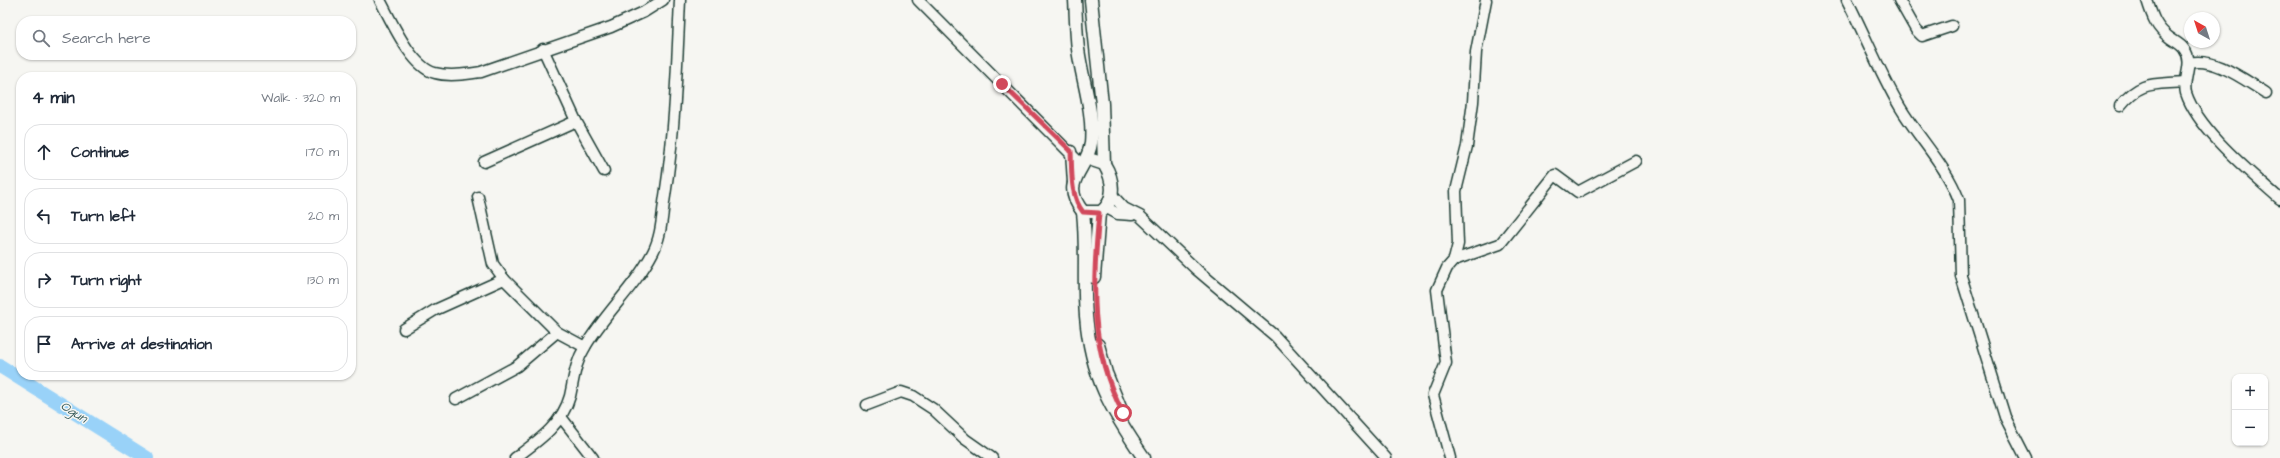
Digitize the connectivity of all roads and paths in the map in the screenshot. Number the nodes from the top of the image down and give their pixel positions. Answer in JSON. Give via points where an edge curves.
{"nodes":[{"id":1,"x":380,"y":0,"type":"edge"},
{"id":2,"x":663,"y":0,"type":"edge"},
{"id":3,"x":680,"y":0,"type":"edge"},
{"id":4,"x":918,"y":0,"type":"edge"},
{"id":5,"x":1075,"y":0,"type":"edge"},
{"id":6,"x":1091,"y":0,"type":"edge"},
{"id":7,"x":1486,"y":0,"type":"edge"},
{"id":8,"x":1847,"y":0,"type":"edge"},
{"id":9,"x":1899,"y":0,"type":"edge"},
{"id":10,"x":2147,"y":0,"type":"edge"},
{"id":11,"x":1952,"y":26,"type":"dead end"},
{"id":12,"x":543,"y":49,"type":"junction"},
{"id":13,"x":2189,"y":63,"type":"junction"},
{"id":14,"x":2185,"y":82,"type":"junction"},
{"id":15,"x":2266,"y":93,"type":"dead end"},
{"id":16,"x":2120,"y":106,"type":"dead end"},
{"id":17,"x":576,"y":121,"type":"junction"},
{"id":18,"x":1071,"y":151,"type":"junction"},
{"id":19,"x":1636,"y":161,"type":"dead end"},
{"id":20,"x":484,"y":162,"type":"dead end"},
{"id":21,"x":1083,"y":162,"type":"junction"},
{"id":22,"x":1104,"y":164,"type":"junction"},
{"id":23,"x":604,"y":171,"type":"dead end"},
{"id":24,"x":1074,"y":183,"type":"junction"},
{"id":25,"x":1112,"y":195,"type":"junction"},
{"id":26,"x":478,"y":197,"type":"dead end"},
{"id":27,"x":2280,"y":199,"type":"edge"},
{"id":28,"x":1103,"y":210,"type":"junction"},
{"id":29,"x":1083,"y":212,"type":"junction"},
{"id":30,"x":1140,"y":216,"type":"junction"},
{"id":31,"x":1454,"y":260,"type":"junction"},
{"id":32,"x":504,"y":279,"type":"junction"},
{"id":33,"x":404,"y":329,"type":"dead end"},
{"id":34,"x":557,"y":332,"type":"junction"},
{"id":35,"x":585,"y":347,"type":"junction"},
{"id":36,"x":456,"y":399,"type":"dead end"},
{"id":37,"x":867,"y":405,"type":"dead end"},
{"id":38,"x":561,"y":417,"type":"junction"},
{"id":39,"x":515,"y":458,"type":"edge"},
{"id":40,"x":593,"y":458,"type":"edge"},
{"id":41,"x":992,"y":458,"type":"edge"},
{"id":42,"x":1144,"y":458,"type":"edge"},
{"id":43,"x":1152,"y":458,"type":"edge"},
{"id":44,"x":1386,"y":458,"type":"edge"},
{"id":45,"x":1450,"y":458,"type":"edge"},
{"id":46,"x":2026,"y":458,"type":"edge"}],
"edges":[{"from":1,"to":12,"type":"street","via":[[412,56],[434,73],[481,72]]},
{"from":2,"to":12,"type":"street","via":[[611,27]]},
{"from":3,"to":35,"type":"street","via":[[674,114],[660,228],[654,250],[641,272]]},
{"from":4,"to":18,"type":"street"},
{"from":5,"to":21,"type":"main road","via":[[1078,49],[1090,115],[1091,141],[1089,152]]},
{"from":6,"to":22,"type":"main road","via":[[1102,104]]},
{"from":7,"to":31,"type":"street","via":[[1476,52],[1467,146],[1456,191],[1458,244]]},
{"from":8,"to":46,"type":"street","via":[[1900,107],[1942,166],[1959,200],[1961,276],[2005,417]]},
{"from":9,"to":11,"type":"street","via":[[1922,36]]},
{"from":10,"to":13,"type":"street","via":[[2160,30],[2184,48]]},
{"from":12,"to":17,"type":"street"},
{"from":13,"to":14,"type":"street"},
{"from":13,"to":15,"type":"street","via":[[2218,66]]},
{"from":14,"to":16,"type":"street","via":[[2142,85],[2129,94]]},
{"from":14,"to":27,"type":"street","via":[[2186,92],[2194,110],[2206,128]]},
{"from":17,"to":20,"type":"street"},
{"from":17,"to":23,"type":"street"},
{"from":18,"to":21,"type":"street"},
{"from":18,"to":24,"type":"street"},
{"from":19,"to":31,"type":"street","via":[[1578,192],[1556,175],[1500,244]]},
{"from":21,"to":22,"type":"main road","via":[[1089,159]]},
{"from":21,"to":24,"type":"main road"},
{"from":22,"to":25,"type":"main road","via":[[1111,179]]},
{"from":24,"to":29,"type":"main road","via":[[1076,200]]},
{"from":25,"to":28,"type":"main road"},
{"from":25,"to":30,"type":"street","via":[[1124,208]]},
{"from":26,"to":32,"type":"street","via":[[494,264]]},
{"from":28,"to":29,"type":"main road"},
{"from":28,"to":30,"type":"street"},
{"from":28,"to":43,"type":"main road","via":[[1093,285],[1099,348],[1116,399]]},
{"from":29,"to":42,"type":"main road","via":[[1086,236],[1086,316],[1098,378],[1116,416]]},
{"from":30,"to":44,"type":"street","via":[[1197,270],[1276,336]]},
{"from":31,"to":45,"type":"street","via":[[1447,268],[1437,290],[1446,363],[1433,395]]},
{"from":32,"to":33,"type":"street","via":[[435,310]]},
{"from":32,"to":34,"type":"street"},
{"from":34,"to":35,"type":"street"},
{"from":34,"to":36,"type":"street","via":[[517,366]]},
{"from":35,"to":38,"type":"street","via":[[575,367],[570,395]]},
{"from":37,"to":41,"type":"street","via":[[901,392],[914,396]]},
{"from":38,"to":39,"type":"street","via":[[552,428]]},
{"from":38,"to":40,"type":"street"}]}
